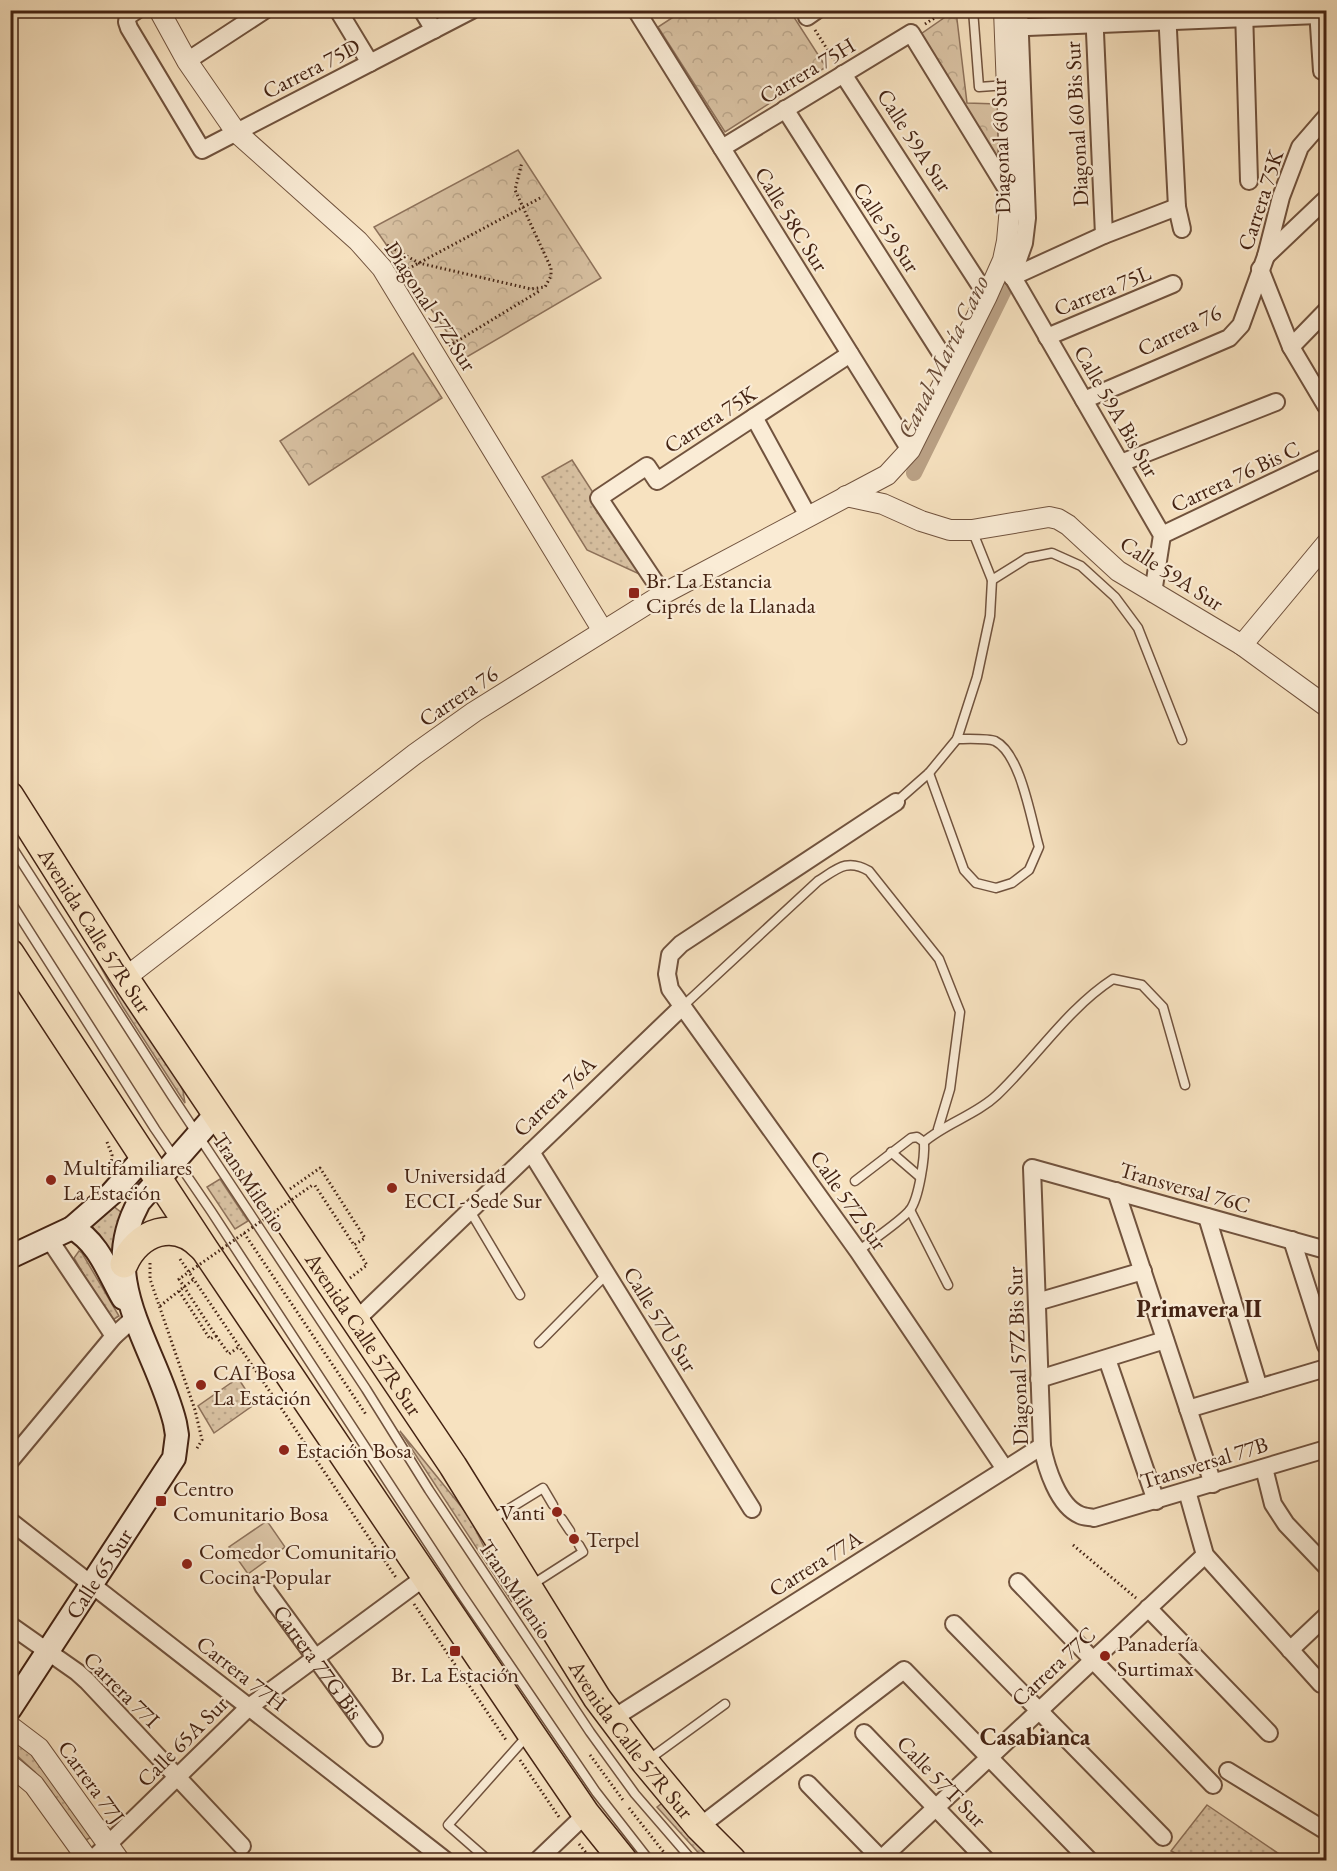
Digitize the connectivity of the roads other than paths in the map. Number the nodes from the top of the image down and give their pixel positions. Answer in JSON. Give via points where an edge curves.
{"nodes":[{"id":1,"x":159,"y":10,"type":"edge"},
{"id":2,"x":265,"y":10,"type":"edge"},
{"id":3,"x":338,"y":10,"type":"edge"},
{"id":4,"x":422,"y":10,"type":"edge"},
{"id":5,"x":472,"y":10,"type":"edge"},
{"id":6,"x":636,"y":10,"type":"edge"},
{"id":7,"x":973,"y":10,"type":"edge"},
{"id":8,"x":1019,"y":10,"type":"edge"},
{"id":9,"x":1318,"y":13,"type":"edge"},
{"id":10,"x":1244,"y":14,"type":"edge"},
{"id":11,"x":132,"y":16,"type":"edge"},
{"id":12,"x":1166,"y":16,"type":"edge"},
{"id":13,"x":1095,"y":17,"type":"edge"},
{"id":14,"x":1010,"y":22,"type":"edge"},
{"id":15,"x":434,"y":30,"type":"junction"},
{"id":16,"x":187,"y":61,"type":"junction"},
{"id":17,"x":370,"y":63,"type":"junction"},
{"id":18,"x":1322,"y":71,"type":"dead end"},
{"id":19,"x":843,"y":74,"type":"junction"},
{"id":20,"x":1008,"y":85,"type":"junction"},
{"id":21,"x":785,"y":110,"type":"junction"},
{"id":22,"x":1326,"y":117,"type":"edge"},
{"id":23,"x":236,"y":132,"type":"junction"},
{"id":24,"x":722,"y":148,"type":"junction"},
{"id":25,"x":1250,"y":181,"type":"dead end"},
{"id":26,"x":1011,"y":196,"type":"junction"},
{"id":27,"x":1326,"y":199,"type":"edge"},
{"id":28,"x":1177,"y":207,"type":"junction"},
{"id":29,"x":1182,"y":228,"type":"dead end"},
{"id":30,"x":1104,"y":235,"type":"junction"},
{"id":31,"x":1003,"y":260,"type":"junction"},
{"id":32,"x":1263,"y":263,"type":"junction"},
{"id":33,"x":1012,"y":277,"type":"junction"},
{"id":34,"x":1173,"y":284,"type":"dead end"},
{"id":35,"x":987,"y":296,"type":"junction"},
{"id":36,"x":1326,"y":311,"type":"edge"},
{"id":37,"x":1047,"y":337,"type":"junction"},
{"id":38,"x":1291,"y":348,"type":"junction"},
{"id":39,"x":850,"y":354,"type":"junction"},
{"id":40,"x":951,"y":369,"type":"junction"},
{"id":41,"x":1084,"y":400,"type":"junction"},
{"id":42,"x":1276,"y":402,"type":"dead end"},
{"id":43,"x":1326,"y":406,"type":"edge"},
{"id":44,"x":754,"y":417,"type":"junction"},
{"id":45,"x":910,"y":450,"type":"junction"},
{"id":46,"x":1326,"y":457,"type":"edge"},
{"id":47,"x":1121,"y":464,"type":"junction"},
{"id":48,"x":846,"y":496,"type":"junction"},
{"id":49,"x":808,"y":516,"type":"junction"},
{"id":50,"x":972,"y":530,"type":"junction"},
{"id":51,"x":1162,"y":535,"type":"junction"},
{"id":52,"x":1324,"y":550,"type":"edge"},
{"id":53,"x":992,"y":580,"type":"junction"},
{"id":54,"x":1153,"y":593,"type":"junction"},
{"id":55,"x":663,"y":594,"type":"junction"},
{"id":56,"x":603,"y":631,"type":"junction"},
{"id":57,"x":1242,"y":645,"type":"junction"},
{"id":58,"x":1326,"y":706,"type":"edge"},
{"id":59,"x":957,"y":739,"type":"junction"},
{"id":60,"x":1182,"y":740,"type":"dead end"},
{"id":61,"x":929,"y":773,"type":"junction"},
{"id":62,"x":10,"y":796,"type":"edge"},
{"id":63,"x":896,"y":802,"type":"joint"},
{"id":64,"x":10,"y":844,"type":"edge"},
{"id":65,"x":10,"y":901,"type":"edge"},
{"id":66,"x":10,"y":953,"type":"edge"},
{"id":67,"x":125,"y":978,"type":"junction"},
{"id":68,"x":682,"y":1006,"type":"junction"},
{"id":69,"x":1185,"y":1085,"type":"dead end"},
{"id":70,"x":216,"y":1114,"type":"junction"},
{"id":71,"x":938,"y":1129,"type":"junction"},
{"id":72,"x":198,"y":1136,"type":"junction"},
{"id":73,"x":924,"y":1142,"type":"junction"},
{"id":74,"x":531,"y":1152,"type":"junction"},
{"id":75,"x":891,"y":1152,"type":"junction"},
{"id":76,"x":144,"y":1157,"type":"junction"},
{"id":77,"x":176,"y":1160,"type":"junction"},
{"id":78,"x":1032,"y":1168,"type":"joint"},
{"id":79,"x":920,"y":1177,"type":"junction"},
{"id":80,"x":159,"y":1180,"type":"junction"},
{"id":81,"x":855,"y":1181,"type":"dead end"},
{"id":82,"x":1116,"y":1191,"type":"junction"},
{"id":83,"x":910,"y":1210,"type":"junction"},
{"id":84,"x":470,"y":1211,"type":"junction"},
{"id":85,"x":1207,"y":1216,"type":"junction"},
{"id":86,"x":72,"y":1228,"type":"junction"},
{"id":87,"x":49,"y":1239,"type":"junction"},
{"id":88,"x":1292,"y":1240,"type":"junction"},
{"id":89,"x":205,"y":1250,"type":"junction"},
{"id":90,"x":1326,"y":1250,"type":"edge"},
{"id":91,"x":858,"y":1251,"type":"junction"},
{"id":92,"x":10,"y":1257,"type":"edge"},
{"id":93,"x":124,"y":1264,"type":"junction"},
{"id":94,"x":1143,"y":1271,"type":"junction"},
{"id":95,"x":607,"y":1274,"type":"junction"},
{"id":96,"x":948,"y":1285,"type":"dead end"},
{"id":97,"x":520,"y":1295,"type":"dead end"},
{"id":98,"x":1036,"y":1302,"type":"junction"},
{"id":99,"x":134,"y":1318,"type":"junction"},
{"id":100,"x":355,"y":1321,"type":"junction"},
{"id":101,"x":114,"y":1336,"type":"junction"},
{"id":102,"x":1166,"y":1340,"type":"junction"},
{"id":103,"x":539,"y":1343,"type":"dead end"},
{"id":104,"x":1326,"y":1346,"type":"edge"},
{"id":105,"x":1107,"y":1359,"type":"junction"},
{"id":106,"x":1326,"y":1368,"type":"edge"},
{"id":107,"x":1039,"y":1379,"type":"junction"},
{"id":108,"x":1259,"y":1388,"type":"junction"},
{"id":109,"x":1188,"y":1409,"type":"junction"},
{"id":110,"x":1042,"y":1446,"type":"junction"},
{"id":111,"x":1326,"y":1449,"type":"edge"},
{"id":112,"x":10,"y":1461,"type":"edge"},
{"id":113,"x":1264,"y":1468,"type":"junction"},
{"id":114,"x":1005,"y":1469,"type":"junction"},
{"id":115,"x":1213,"y":1484,"type":"junction"},
{"id":116,"x":1187,"y":1491,"type":"junction"},
{"id":117,"x":1156,"y":1501,"type":"junction"},
{"id":118,"x":553,"y":1505,"type":"dead end"},
{"id":119,"x":752,"y":1509,"type":"dead end"},
{"id":120,"x":1094,"y":1518,"type":"joint"},
{"id":121,"x":562,"y":1519,"type":"dead end"},
{"id":122,"x":10,"y":1521,"type":"edge"},
{"id":123,"x":488,"y":1522,"type":"junction"},
{"id":124,"x":570,"y":1531,"type":"dead end"},
{"id":125,"x":579,"y":1545,"type":"dead end"},
{"id":126,"x":1205,"y":1555,"type":"junction"},
{"id":127,"x":1326,"y":1566,"type":"edge"},
{"id":128,"x":1018,"y":1582,"type":"dead end"},
{"id":129,"x":92,"y":1584,"type":"junction"},
{"id":130,"x":415,"y":1584,"type":"junction"},
{"id":131,"x":263,"y":1586,"type":"dead end"},
{"id":132,"x":527,"y":1587,"type":"junction"},
{"id":133,"x":1148,"y":1608,"type":"junction"},
{"id":134,"x":1326,"y":1616,"type":"edge"},
{"id":135,"x":954,"y":1624,"type":"dead end"},
{"id":136,"x":10,"y":1625,"type":"edge"},
{"id":137,"x":1290,"y":1650,"type":"junction"},
{"id":138,"x":48,"y":1652,"type":"junction"},
{"id":139,"x":315,"y":1659,"type":"junction"},
{"id":140,"x":1094,"y":1659,"type":"junction"},
{"id":141,"x":1321,"y":1684,"type":"dead end"},
{"id":142,"x":725,"y":1704,"type":"dead end"},
{"id":143,"x":249,"y":1707,"type":"junction"},
{"id":144,"x":1039,"y":1710,"type":"junction"},
{"id":145,"x":14,"y":1719,"type":"edge"},
{"id":146,"x":612,"y":1719,"type":"junction"},
{"id":147,"x":864,"y":1733,"type":"dead end"},
{"id":148,"x":1269,"y":1733,"type":"dead end"},
{"id":149,"x":374,"y":1738,"type":"dead end"},
{"id":150,"x":522,"y":1741,"type":"junction"},
{"id":151,"x":989,"y":1758,"type":"junction"},
{"id":152,"x":645,"y":1762,"type":"junction"},
{"id":153,"x":10,"y":1766,"type":"edge"},
{"id":154,"x":1228,"y":1771,"type":"dead end"},
{"id":155,"x":177,"y":1777,"type":"junction"},
{"id":156,"x":808,"y":1784,"type":"dead end"},
{"id":157,"x":1213,"y":1785,"type":"dead end"},
{"id":158,"x":936,"y":1808,"type":"junction"},
{"id":159,"x":577,"y":1822,"type":"junction"},
{"id":160,"x":699,"y":1827,"type":"junction"},
{"id":161,"x":1326,"y":1831,"type":"edge"},
{"id":162,"x":1163,"y":1837,"type":"dead end"},
{"id":163,"x":242,"y":1846,"type":"dead end"},
{"id":164,"x":114,"y":1853,"type":"edge"},
{"id":165,"x":90,"y":1860,"type":"edge"},
{"id":166,"x":445,"y":1860,"type":"edge"},
{"id":167,"x":488,"y":1860,"type":"edge"},
{"id":168,"x":538,"y":1860,"type":"edge"},
{"id":169,"x":623,"y":1860,"type":"edge"},
{"id":170,"x":649,"y":1860,"type":"edge"},
{"id":171,"x":692,"y":1860,"type":"edge"},
{"id":172,"x":732,"y":1860,"type":"edge"},
{"id":173,"x":881,"y":1860,"type":"edge"},
{"id":174,"x":986,"y":1860,"type":"edge"},
{"id":175,"x":1089,"y":1860,"type":"edge"}],
"edges":[{"from":1,"to":16,"type":"street","name":"Diagonal 57Z Sur"},
{"from":2,"to":16,"type":"street"},
{"from":3,"to":17,"type":"street"},
{"from":4,"to":15,"type":"street"},
{"from":5,"to":15,"type":"street","name":"Carrera 75D"},
{"from":6,"to":24,"type":"street","name":"Calle 58C Sur"},
{"from":7,"to":20,"type":"lane","via":[[978,87]]},
{"from":8,"to":14,"type":"street","name":"Diagonal 60 Sur"},
{"from":9,"to":10,"type":"street"},
{"from":9,"to":18,"type":"street"},
{"from":10,"to":12,"type":"street"},
{"from":10,"to":25,"type":"street"},
{"from":11,"to":23,"type":"street","name":"Carrera 75D","via":[[202,150]]},
{"from":12,"to":13,"type":"street"},
{"from":12,"to":28,"type":"street"},
{"from":13,"to":14,"type":"street"},
{"from":13,"to":30,"type":"street","name":"Diagonal 60 Bis Sur"},
{"from":14,"to":20,"type":"street","name":"Diagonal 60 Sur"},
{"from":14,"to":33,"type":"street","name":"Diagonal 60 Sur","via":[[1027,218],[1024,243]]},
{"from":15,"to":17,"type":"street","name":"Carrera 75D"},
{"from":16,"to":23,"type":"street","name":"Diagonal 57Z Sur"},
{"from":17,"to":23,"type":"street","name":"Carrera 75D"},
{"from":19,"to":21,"type":"street","name":"Carrera 75H"},
{"from":19,"to":26,"type":"street","name":"Carrera 75H","via":[[911,33]]},
{"from":19,"to":35,"type":"street","name":"Calle 59A Sur"},
{"from":20,"to":26,"type":"street","name":"Diagonal 60 Sur"},
{"from":21,"to":24,"type":"street","name":"Carrera 75H"},
{"from":21,"to":40,"type":"street","name":"Calle 59 Sur"},
{"from":22,"to":32,"type":"street","name":"Carrera 75K","via":[[1300,147]]},
{"from":23,"to":56,"type":"street","name":"Diagonal 57Z Sur","via":[[358,241],[382,268]]},
{"from":24,"to":39,"type":"street","name":"Calle 58C Sur"},
{"from":26,"to":31,"type":"street","name":"Diagonal 60 Sur"},
{"from":27,"to":32,"type":"street"},
{"from":28,"to":29,"type":"street"},
{"from":28,"to":30,"type":"street"},
{"from":30,"to":33,"type":"street"},
{"from":31,"to":33,"type":"street","name":"Calle 59A Bis Sur"},
{"from":31,"to":35,"type":"street","name":"Diagonal 60 Sur"},
{"from":32,"to":38,"type":"street"},
{"from":32,"to":41,"type":"street","name":"Carrera 76","via":[[1241,325],[1229,338]]},
{"from":33,"to":37,"type":"street","name":"Calle 59A Bis Sur"},
{"from":34,"to":37,"type":"street","name":"Carrera 75L"},
{"from":35,"to":40,"type":"street","name":"Diagonal 60 Sur"},
{"from":36,"to":38,"type":"street"},
{"from":37,"to":41,"type":"street","name":"Calle 59A Bis Sur"},
{"from":38,"to":43,"type":"street"},
{"from":39,"to":44,"type":"street","name":"Carrera 75K"},
{"from":39,"to":45,"type":"street","name":"Calle 58C Sur"},
{"from":40,"to":45,"type":"street","name":"Carrera 76"},
{"from":41,"to":47,"type":"street","name":"Calle 59A Bis Sur"},
{"from":42,"to":47,"type":"street"},
{"from":44,"to":49,"type":"street"},
{"from":44,"to":55,"type":"street","name":"Carrera 75K","via":[[657,481],[647,466],[599,498]]},
{"from":45,"to":48,"type":"street","name":"Carrera 76","via":[[887,475]]},
{"from":46,"to":51,"type":"street","name":"Carrera 76 Bis C"},
{"from":47,"to":51,"type":"street","name":"Calle 59A Bis Sur"},
{"from":48,"to":49,"type":"street","name":"Carrera 76"},
{"from":48,"to":50,"type":"street","name":"Calle 59A Sur","via":[[884,504],[937,527]]},
{"from":49,"to":55,"type":"street","name":"Carrera 76"},
{"from":50,"to":53,"type":"lane"},
{"from":50,"to":54,"type":"street","name":"Calle 59A Sur","via":[[1049,517],[1058,519],[1118,571]]},
{"from":51,"to":54,"type":"street"},
{"from":52,"to":57,"type":"street"},
{"from":53,"to":59,"type":"lane","via":[[990,616],[977,677]]},
{"from":53,"to":60,"type":"lane","via":[[1027,558],[1052,553],[1081,566],[1115,597],[1138,628]]},
{"from":54,"to":57,"type":"street","name":"Calle 59A Sur"},
{"from":55,"to":56,"type":"street","name":"Carrera 76"},
{"from":56,"to":67,"type":"street","name":"Carrera 76","via":[[429,743]]},
{"from":57,"to":58,"type":"street","name":"Calle 59A Sur"},
{"from":59,"to":61,"type":"lane"},
{"from":59,"to":61,"type":"lane","via":[[994,741],[1008,753],[1039,847],[1029,870],[1012,883],[996,888],[976,882],[964,870]]},
{"from":61,"to":63,"type":"lane"},
{"from":62,"to":67,"type":"highway","name":"Avenida Calle 57R Sur"},
{"from":63,"to":68,"type":"street","name":"Calle 57Z Sur","via":[[681,944],[670,955],[667,974],[670,989]]},
{"from":64,"to":72,"type":"lane","name":"TransMilenio"},
{"from":65,"to":77,"type":"lane"},
{"from":66,"to":76,"type":"highway"},
{"from":67,"to":70,"type":"highway","name":"Avenida Calle 57R Sur"},
{"from":68,"to":71,"type":"lane","via":[[818,881],[842,865],[858,864],[869,871],[939,959],[960,1012],[950,1089]]},
{"from":68,"to":74,"type":"street","name":"Carrera 76A"},
{"from":68,"to":91,"type":"street","name":"Calle 57Z Sur"},
{"from":69,"to":71,"type":"lane","via":[[1163,1007],[1142,985],[1113,979],[1093,993],[995,1097]]},
{"from":70,"to":72,"type":"main road"},
{"from":70,"to":100,"type":"highway","name":"Avenida Calle 57R Sur"},
{"from":71,"to":73,"type":"lane"},
{"from":72,"to":77,"type":"main road"},
{"from":72,"to":171,"type":"lane","name":"TransMilenio","via":[[590,1732],[635,1794]]},
{"from":73,"to":75,"type":"lane","via":[[911,1138]]},
{"from":73,"to":79,"type":"lane"},
{"from":74,"to":84,"type":"street","name":"Carrera 76A"},
{"from":74,"to":95,"type":"street","name":"Calle 57U Sur"},
{"from":75,"to":79,"type":"lane"},
{"from":75,"to":81,"type":"lane"},
{"from":76,"to":80,"type":"highway"},
{"from":76,"to":86,"type":"main road","via":[[111,1194]]},
{"from":77,"to":80,"type":"main road"},
{"from":77,"to":170,"type":"lane","via":[[596,1792]]},
{"from":78,"to":82,"type":"street","name":"Transversal 76C"},
{"from":78,"to":98,"type":"street","name":"Diagonal 57Z Bis Sur"},
{"from":79,"to":83,"type":"lane"},
{"from":80,"to":89,"type":"highway"},
{"from":80,"to":93,"type":"main road","via":[[131,1217],[123,1248]]},
{"from":82,"to":85,"type":"street","name":"Transversal 76C"},
{"from":82,"to":94,"type":"street"},
{"from":83,"to":91,"type":"lane"},
{"from":83,"to":96,"type":"lane"},
{"from":84,"to":97,"type":"lane"},
{"from":84,"to":100,"type":"street","name":"Carrera 76A"},
{"from":85,"to":88,"type":"street","name":"Transversal 76C"},
{"from":85,"to":108,"type":"street"},
{"from":86,"to":87,"type":"main road"},
{"from":86,"to":99,"type":"main road","via":[[93,1246]]},
{"from":87,"to":92,"type":"main road"},
{"from":87,"to":101,"type":"street"},
{"from":88,"to":90,"type":"street","name":"Transversal 76C"},
{"from":88,"to":104,"type":"street"},
{"from":89,"to":93,"type":"highway","via":[[180,1233],[161,1232],[137,1242]]},
{"from":89,"to":130,"type":"highway"},
{"from":91,"to":114,"type":"street","name":"Calle 57Z Sur"},
{"from":93,"to":99,"type":"main road"},
{"from":94,"to":98,"type":"street"},
{"from":94,"to":102,"type":"street"},
{"from":95,"to":103,"type":"lane"},
{"from":95,"to":119,"type":"street","name":"Calle 57U Sur"},
{"from":98,"to":107,"type":"street","name":"Diagonal 57Z Bis Sur"},
{"from":99,"to":101,"type":"street"},
{"from":99,"to":129,"type":"main road","name":"Calle 65 Sur","via":[[170,1407],[177,1435],[176,1451]]},
{"from":100,"to":123,"type":"highway","name":"Avenida Calle 57R Sur"},
{"from":101,"to":112,"type":"street"},
{"from":102,"to":105,"type":"street"},
{"from":102,"to":109,"type":"street"},
{"from":105,"to":107,"type":"street"},
{"from":105,"to":117,"type":"street"},
{"from":106,"to":108,"type":"street"},
{"from":107,"to":110,"type":"street","name":"Diagonal 57Z Bis Sur"},
{"from":108,"to":109,"type":"street"},
{"from":109,"to":115,"type":"street"},
{"from":110,"to":114,"type":"street","name":"Carrera 77A"},
{"from":110,"to":120,"type":"street","name":"Diagonal 57Z Bis Sur","via":[[1052,1482],[1066,1503],[1078,1515]]},
{"from":111,"to":113,"type":"street","name":"Transversal 77B"},
{"from":113,"to":115,"type":"street","name":"Transversal 77B"},
{"from":113,"to":127,"type":"street","via":[[1273,1504],[1286,1524]]},
{"from":114,"to":146,"type":"street","name":"Carrera 77A"},
{"from":115,"to":116,"type":"street","name":"Transversal 77B"},
{"from":116,"to":117,"type":"street","name":"Transversal 77B"},
{"from":116,"to":126,"type":"street"},
{"from":117,"to":120,"type":"street","name":"Transversal 77B"},
{"from":118,"to":123,"type":"lane","via":[[543,1488]]},
{"from":121,"to":124,"type":"lane"},
{"from":122,"to":129,"type":"street","name":"Carrera 77H"},
{"from":123,"to":132,"type":"highway","name":"Avenida Calle 57R Sur"},
{"from":125,"to":132,"type":"lane","via":[[583,1552]]},
{"from":126,"to":133,"type":"street","name":"Carrera 77C"},
{"from":126,"to":137,"type":"street"},
{"from":128,"to":140,"type":"street"},
{"from":129,"to":138,"type":"main road","name":"Calle 65 Sur"},
{"from":129,"to":143,"type":"street","name":"Carrera 77H"},
{"from":130,"to":139,"type":"street","name":"Calle 65A Sur"},
{"from":130,"to":150,"type":"highway"},
{"from":131,"to":139,"type":"street","name":"Carrera 77G Bis"},
{"from":132,"to":146,"type":"highway","name":"Avenida Calle 57R Sur"},
{"from":133,"to":140,"type":"street","name":"Carrera 77C"},
{"from":133,"to":148,"type":"street"},
{"from":134,"to":137,"type":"street"},
{"from":135,"to":144,"type":"street"},
{"from":136,"to":138,"type":"street","name":"Carrera 77I"},
{"from":137,"to":141,"type":"street"},
{"from":138,"to":145,"type":"main road","name":"Calle 65 Sur"},
{"from":138,"to":155,"type":"street","name":"Carrera 77I","via":[[87,1681]]},
{"from":139,"to":143,"type":"street","name":"Calle 65A Sur"},
{"from":139,"to":149,"type":"street","name":"Carrera 77G Bis"},
{"from":140,"to":144,"type":"street","name":"Carrera 77C"},
{"from":140,"to":157,"type":"street"},
{"from":142,"to":152,"type":"lane"},
{"from":143,"to":155,"type":"street","name":"Calle 65A Sur"},
{"from":143,"to":166,"type":"street","name":"Carrera 77H"},
{"from":144,"to":151,"type":"street","name":"Carrera 77C"},
{"from":144,"to":162,"type":"street"},
{"from":145,"to":164,"type":"street","name":"Carrera 77J"},
{"from":146,"to":152,"type":"highway","name":"Avenida Calle 57R Sur"},
{"from":147,"to":158,"type":"street","name":"Calle 57T Sur"},
{"from":150,"to":159,"type":"highway"},
{"from":150,"to":167,"type":"lane","via":[[448,1825]]},
{"from":151,"to":158,"type":"street","name":"Carrera 77C"},
{"from":151,"to":160,"type":"street","via":[[904,1670]]},
{"from":151,"to":175,"type":"street"},
{"from":152,"to":160,"type":"highway","name":"Avenida Calle 57R Sur"},
{"from":153,"to":165,"type":"street","via":[[33,1785]]},
{"from":154,"to":161,"type":"street"},
{"from":155,"to":163,"type":"street","name":"Carrera 77I"},
{"from":155,"to":164,"type":"street","name":"Calle 65A Sur"},
{"from":156,"to":173,"type":"street"},
{"from":158,"to":173,"type":"street","name":"Carrera 77C"},
{"from":158,"to":174,"type":"street","name":"Calle 57T Sur"},
{"from":159,"to":168,"type":"street"},
{"from":159,"to":169,"type":"highway"},
{"from":160,"to":172,"type":"highway","name":"Avenida Calle 57R Sur"},
{"from":164,"to":165,"type":"street","name":"Calle 65A Sur"}]}
